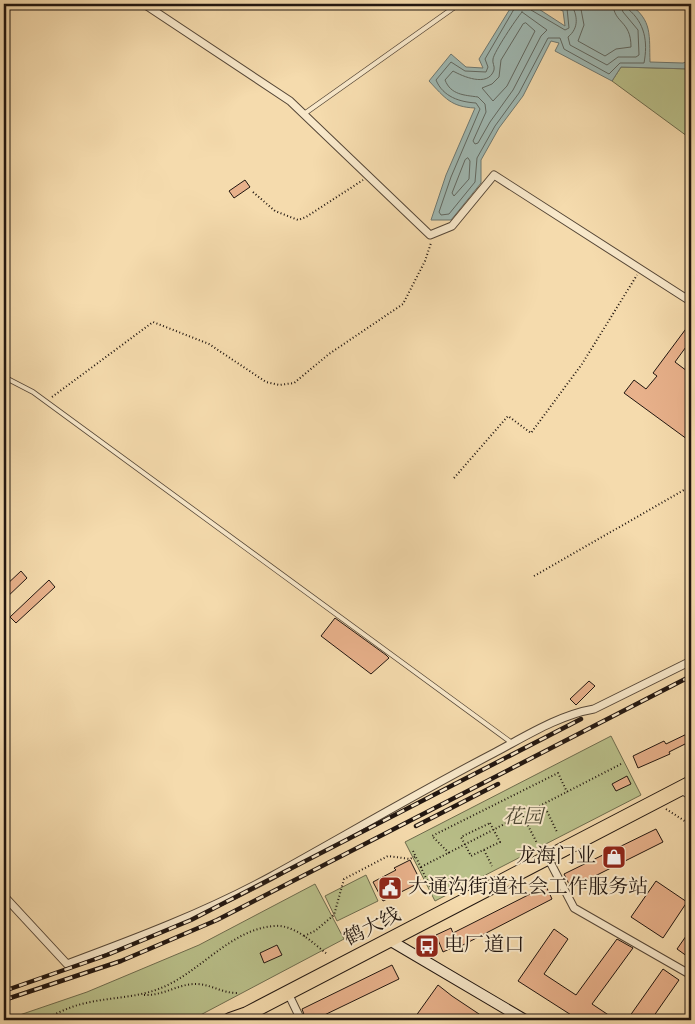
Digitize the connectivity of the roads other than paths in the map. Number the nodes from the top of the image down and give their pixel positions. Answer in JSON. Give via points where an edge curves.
{"nodes":[{"id":1,"x":144,"y":4,"type":"edge"},
{"id":2,"x":459,"y":4,"type":"edge"},
{"id":3,"x":304,"y":114,"type":"junction"},
{"id":4,"x":691,"y":293,"type":"edge"},
{"id":5,"x":4,"y":378,"type":"edge"},
{"id":6,"x":691,"y":661,"type":"edge"},
{"id":7,"x":512,"y":744,"type":"junction"},
{"id":8,"x":688,"y":789,"type":"edge"},
{"id":9,"x":548,"y":858,"type":"junction"},
{"id":10,"x":4,"y":896,"type":"edge"},
{"id":11,"x":391,"y":941,"type":"junction"},
{"id":12,"x":691,"y":975,"type":"edge"},
{"id":13,"x":288,"y":993,"type":"junction"},
{"id":14,"x":246,"y":1017,"type":"edge"},
{"id":15,"x":230,"y":1020,"type":"edge"},
{"id":16,"x":301,"y":1020,"type":"edge"},
{"id":17,"x":525,"y":1020,"type":"edge"}],
"edges":[{"from":1,"to":3,"type":"street","via":[[290,101]]},
{"from":2,"to":3,"type":"lane"},
{"from":3,"to":4,"type":"street","via":[[430,234],[452,226],[494,175],[687,299]]},
{"from":5,"to":7,"type":"lane","via":[[46,401]]},
{"from":6,"to":7,"type":"street","via":[[594,709],[577,712]]},
{"from":7,"to":10,"type":"street","via":[[415,794],[270,877],[169,926],[67,964]]},
{"from":8,"to":9,"type":"highway","name":"鹤大线","via":[[654,802]]},
{"from":9,"to":11,"type":"highway","name":"鹤大线"},
{"from":9,"to":12,"type":"street","via":[[574,908]]},
{"from":11,"to":13,"type":"highway","name":"鹤大线"},
{"from":11,"to":17,"type":"street"},
{"from":13,"to":14,"type":"highway","name":"鹤大线"},
{"from":13,"to":16,"type":"street"},
{"from":14,"to":15,"type":"highway","name":"鹤大线"}]}
